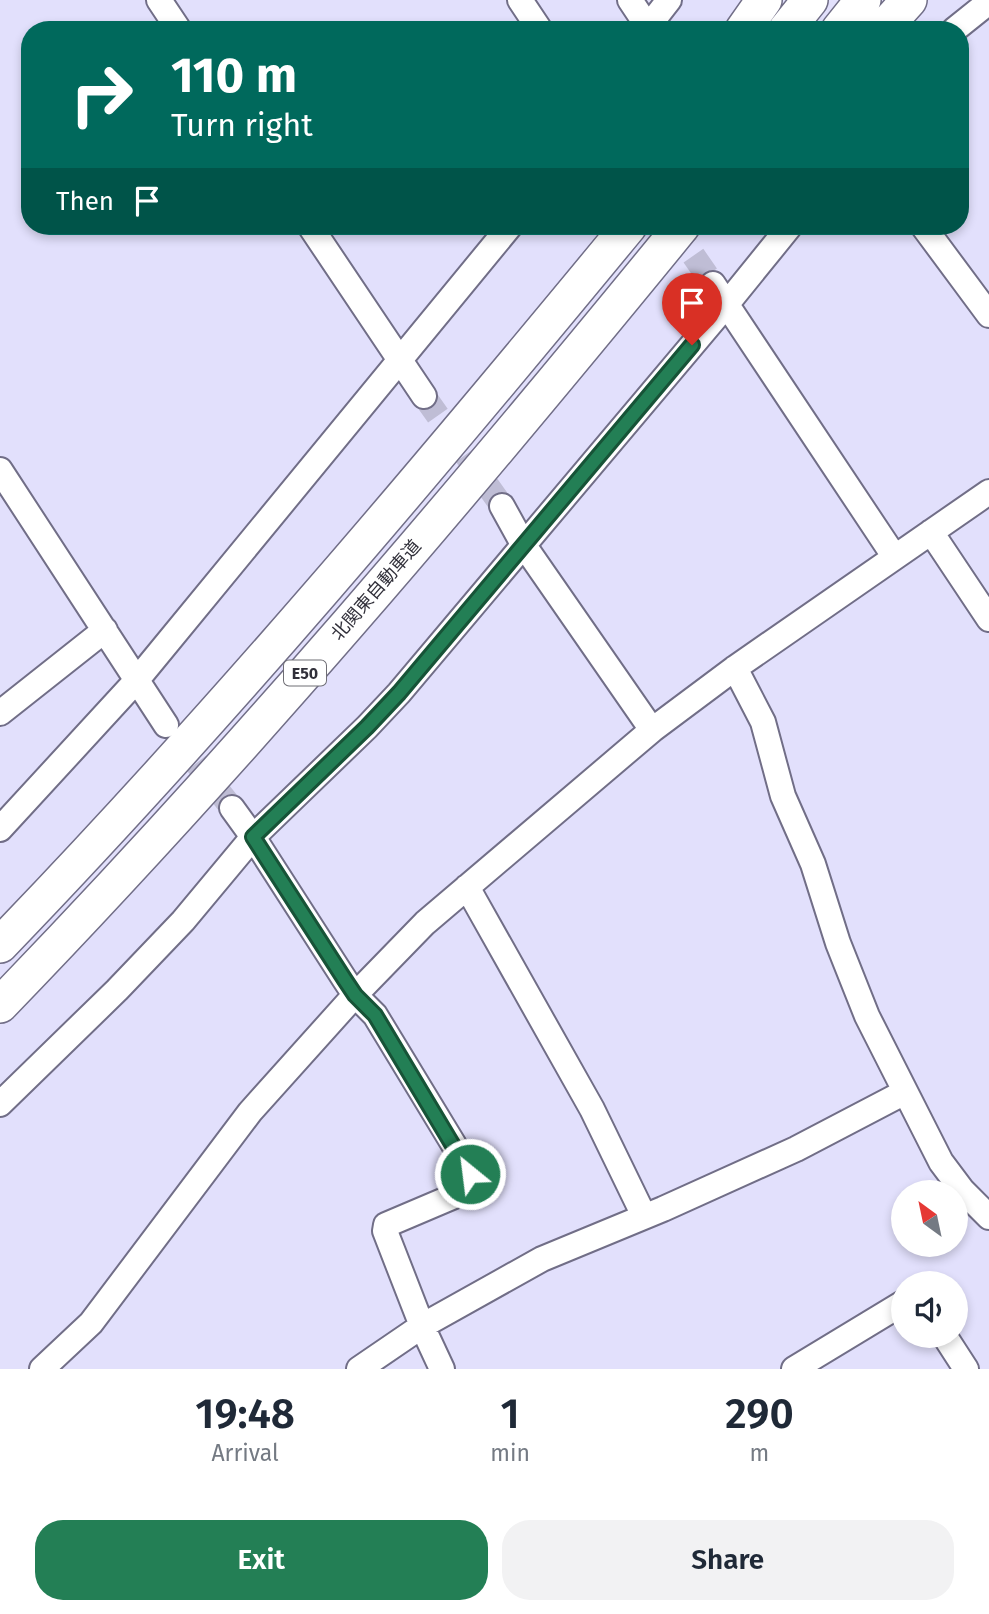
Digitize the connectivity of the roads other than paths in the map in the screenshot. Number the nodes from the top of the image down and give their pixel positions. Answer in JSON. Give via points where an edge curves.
{"nodes":[{"id":1,"x":520,"y":0,"type":"edge"},
{"id":2,"x":630,"y":0,"type":"edge"},
{"id":3,"x":669,"y":0,"type":"edge"},
{"id":4,"x":764,"y":0,"type":"edge"},
{"id":5,"x":810,"y":0,"type":"edge"},
{"id":6,"x":863,"y":0,"type":"edge"},
{"id":7,"x":909,"y":0,"type":"edge"},
{"id":8,"x":989,"y":2,"type":"edge"},
{"id":9,"x":534,"y":21,"type":"edge"},
{"id":10,"x":644,"y":21,"type":"edge"},
{"id":11,"x":653,"y":21,"type":"edge"},
{"id":12,"x":749,"y":21,"type":"edge"},
{"id":13,"x":793,"y":21,"type":"edge"},
{"id":14,"x":846,"y":21,"type":"edge"},
{"id":15,"x":890,"y":21,"type":"edge"},
{"id":16,"x":965,"y":21,"type":"edge"},
{"id":17,"x":316,"y":235,"type":"edge"},
{"id":18,"x":503,"y":235,"type":"edge"},
{"id":19,"x":592,"y":235,"type":"edge"},
{"id":20,"x":621,"y":235,"type":"edge"},
{"id":21,"x":675,"y":235,"type":"edge"},
{"id":22,"x":691,"y":235,"type":"edge"},
{"id":23,"x":783,"y":235,"type":"edge"},
{"id":24,"x":930,"y":235,"type":"edge"},
{"id":25,"x":713,"y":284,"type":"tunnel mouth"},
{"id":26,"x":726,"y":305,"type":"junction"},
{"id":27,"x":989,"y":315,"type":"edge"},
{"id":28,"x":597,"y":330,"type":"junction"},
{"id":29,"x":400,"y":361,"type":"junction"},
{"id":30,"x":424,"y":396,"type":"tunnel mouth"},
{"id":31,"x":0,"y":470,"type":"edge"},
{"id":32,"x":989,"y":492,"type":"edge"},
{"id":33,"x":502,"y":506,"type":"tunnel mouth"},
{"id":34,"x":392,"y":509,"type":"junction"},
{"id":35,"x":931,"y":532,"type":"junction"},
{"id":36,"x":523,"y":544,"type":"junction"},
{"id":37,"x":894,"y":556,"type":"junction"},
{"id":38,"x":989,"y":620,"type":"edge"},
{"id":39,"x":105,"y":630,"type":"junction"},
{"id":40,"x":735,"y":667,"type":"junction"},
{"id":41,"x":136,"y":681,"type":"junction"},
{"id":42,"x":0,"y":713,"type":"edge"},
{"id":43,"x":166,"y":725,"type":"tunnel mouth"},
{"id":44,"x":652,"y":730,"type":"junction"},
{"id":45,"x":232,"y":808,"type":"tunnel mouth"},
{"id":46,"x":0,"y":829,"type":"edge"},
{"id":47,"x":253,"y":837,"type":"junction"},
{"id":48,"x":467,"y":887,"type":"junction"},
{"id":49,"x":0,"y":945,"type":"edge"},
{"id":50,"x":355,"y":995,"type":"junction"},
{"id":51,"x":0,"y":1005,"type":"edge"},
{"id":52,"x":905,"y":1092,"type":"junction"},
{"id":53,"x":0,"y":1104,"type":"edge"},
{"id":54,"x":644,"y":1216,"type":"junction"},
{"id":55,"x":989,"y":1217,"type":"edge"},
{"id":56,"x":891,"y":1310,"type":"edge"},
{"id":57,"x":422,"y":1326,"type":"junction"},
{"id":58,"x":952,"y":1348,"type":"edge"},
{"id":59,"x":42,"y":1369,"type":"edge"},
{"id":60,"x":359,"y":1369,"type":"edge"},
{"id":61,"x":442,"y":1369,"type":"edge"},
{"id":62,"x":794,"y":1369,"type":"edge"},
{"id":63,"x":966,"y":1369,"type":"edge"}],
"edges":[{"from":1,"to":9,"type":"street"},
{"from":2,"to":10,"type":"street"},
{"from":3,"to":11,"type":"street"},
{"from":4,"to":12,"type":"highway"},
{"from":5,"to":13,"type":"highway"},
{"from":6,"to":14,"type":"highway"},
{"from":7,"to":15,"type":"highway"},
{"from":8,"to":16,"type":"street"},
{"from":17,"to":29,"type":"street"},
{"from":18,"to":29,"type":"street"},
{"from":19,"to":34,"type":"highway"},
{"from":20,"to":34,"type":"highway","number":"E50"},
{"from":21,"to":28,"type":"highway","name":"北関東自動車道","number":"E50"},
{"from":22,"to":28,"type":"highway"},
{"from":23,"to":26,"type":"street"},
{"from":24,"to":27,"type":"street"},
{"from":25,"to":26,"type":"street"},
{"from":26,"to":36,"type":"street"},
{"from":26,"to":37,"type":"street"},
{"from":28,"to":51,"type":"highway","name":"北関東自動車道","number":"E50","via":[[252,734]]},
{"from":29,"to":30,"type":"street"},
{"from":29,"to":41,"type":"street"},
{"from":31,"to":39,"type":"street"},
{"from":32,"to":35,"type":"street"},
{"from":33,"to":36,"type":"street"},
{"from":34,"to":49,"type":"highway","number":"E50","via":[[220,706]]},
{"from":35,"to":37,"type":"street"},
{"from":35,"to":38,"type":"street"},
{"from":36,"to":44,"type":"street"},
{"from":36,"to":47,"type":"street","via":[[399,693]]},
{"from":37,"to":40,"type":"street"},
{"from":39,"to":41,"type":"street"},
{"from":39,"to":42,"type":"street"},
{"from":40,"to":44,"type":"street"},
{"from":40,"to":52,"type":"street","via":[[763,722],[783,796],[813,864],[856,989]]},
{"from":41,"to":43,"type":"street"},
{"from":41,"to":46,"type":"street"},
{"from":44,"to":48,"type":"street"},
{"from":45,"to":47,"type":"street"},
{"from":47,"to":50,"type":"street"},
{"from":47,"to":53,"type":"street","via":[[183,921]]},
{"from":48,"to":50,"type":"street"},
{"from":48,"to":54,"type":"street","via":[[592,1109]]},
{"from":50,"to":57,"type":"street","via":[[375,1015],[470,1174],[459,1194],[386,1225]]},
{"from":50,"to":59,"type":"street","via":[[250,1112],[91,1323]]},
{"from":52,"to":54,"type":"street","via":[[796,1149]]},
{"from":52,"to":55,"type":"street","via":[[949,1175]]},
{"from":54,"to":57,"type":"street","via":[[542,1259]]},
{"from":56,"to":62,"type":"street"},
{"from":57,"to":60,"type":"street"},
{"from":57,"to":61,"type":"street"},
{"from":58,"to":63,"type":"street"}]}
